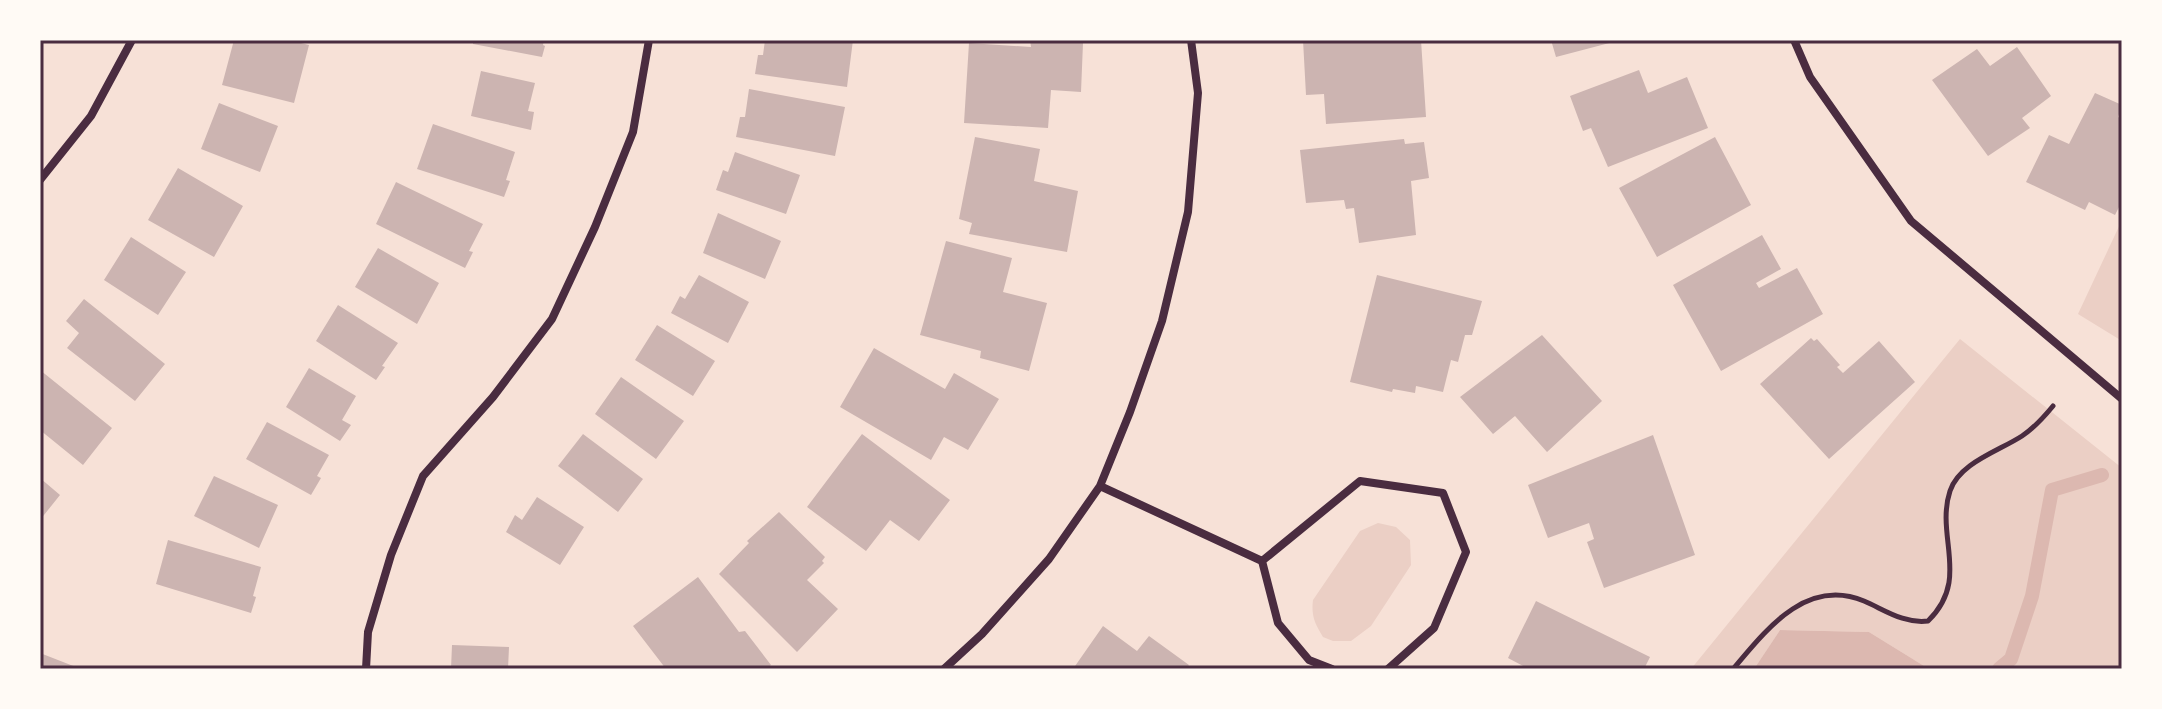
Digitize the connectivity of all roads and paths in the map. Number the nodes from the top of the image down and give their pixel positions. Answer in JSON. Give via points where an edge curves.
{"nodes":[{"id":1,"x":132,"y":40,"type":"edge"},
{"id":2,"x":649,"y":40,"type":"edge"},
{"id":3,"x":1191,"y":40,"type":"edge"},
{"id":4,"x":1794,"y":40,"type":"edge"},
{"id":5,"x":40,"y":180,"type":"edge"},
{"id":6,"x":2122,"y":399,"type":"edge"},
{"id":7,"x":2053,"y":406,"type":"dead end"},
{"id":8,"x":1100,"y":486,"type":"junction"},
{"id":9,"x":1262,"y":561,"type":"junction"},
{"id":10,"x":366,"y":669,"type":"edge"},
{"id":11,"x":944,"y":669,"type":"edge"},
{"id":12,"x":1332,"y":669,"type":"edge"},
{"id":13,"x":1388,"y":669,"type":"edge"},
{"id":14,"x":1733,"y":669,"type":"edge"}],
"edges":[{"from":1,"to":5,"type":"street","via":[[91,116]]},
{"from":2,"to":10,"type":"street","via":[[633,132],[595,227],[552,319],[423,476],[368,632]]},
{"from":3,"to":8,"type":"street","via":[[1198,93],[1188,212],[1162,321]]},
{"from":4,"to":6,"type":"street","via":[[1810,77],[1911,221]]},
{"from":7,"to":14,"type":"path","via":[[2026,434],[1958,475],[1948,506],[1951,577],[1943,602],[1928,621],[1909,621],[1841,595],[1814,598],[1779,619]]},
{"from":8,"to":9,"type":"street"},
{"from":8,"to":11,"type":"street","via":[[1049,559]]},
{"from":9,"to":12,"type":"street","via":[[1278,623],[1309,660]]},
{"from":9,"to":13,"type":"street","via":[[1360,481],[1443,493],[1466,552],[1434,628]]}]}
